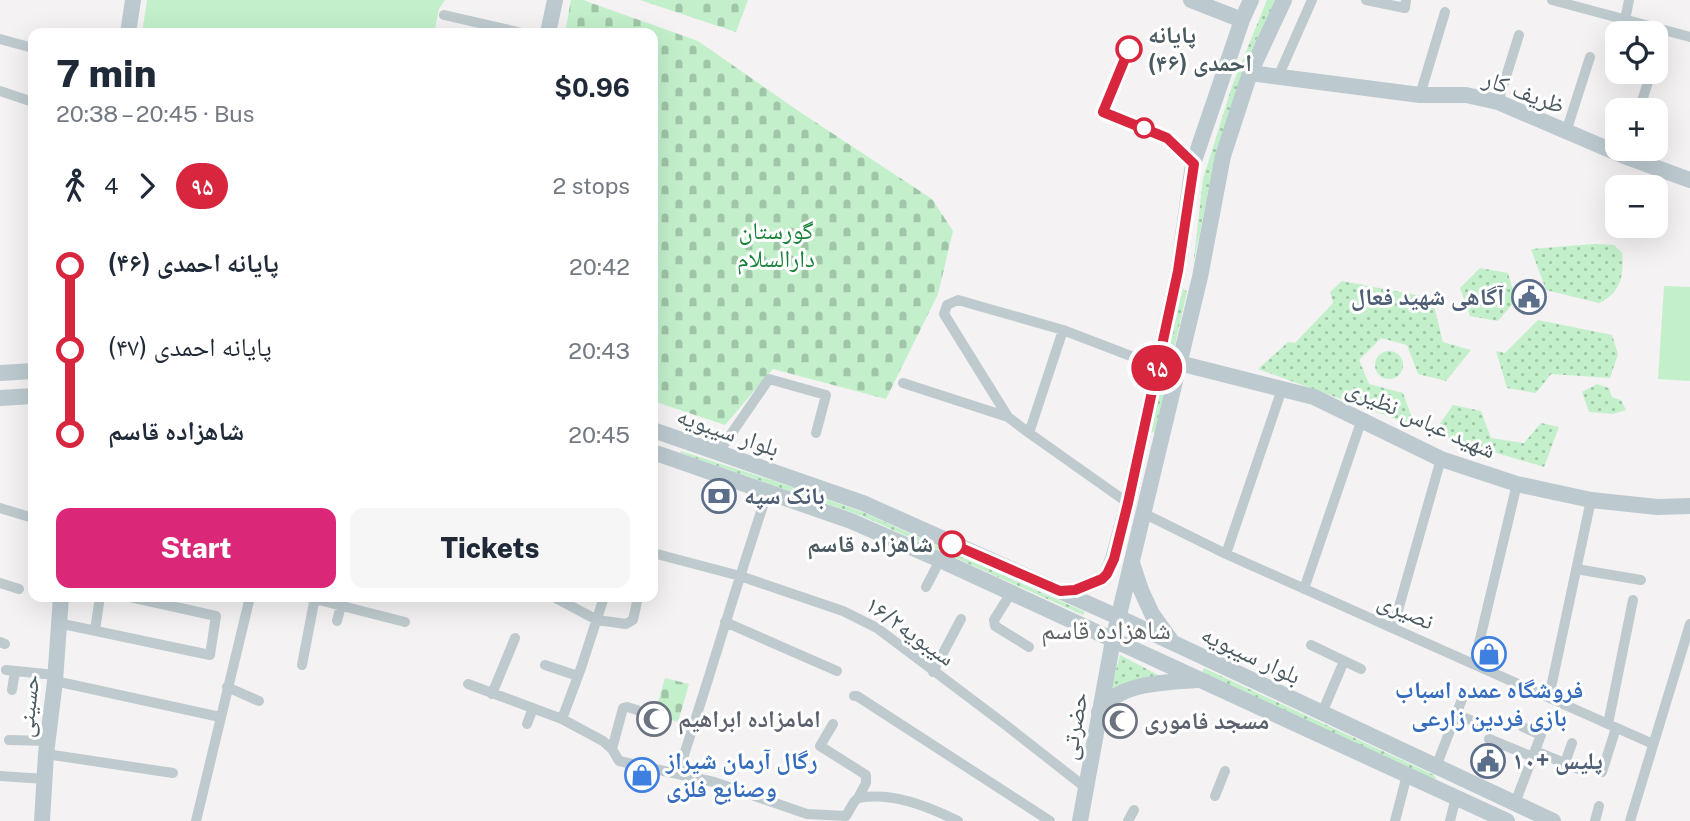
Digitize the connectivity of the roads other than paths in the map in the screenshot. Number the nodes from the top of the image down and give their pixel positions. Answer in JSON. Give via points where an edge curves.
{"nodes":[{"id":1,"x":133,"y":0,"type":"edge"},
{"id":2,"x":555,"y":0,"type":"edge"},
{"id":3,"x":1191,"y":0,"type":"edge"},
{"id":4,"x":1251,"y":0,"type":"edge"},
{"id":5,"x":1284,"y":0,"type":"edge"},
{"id":6,"x":1312,"y":0,"type":"edge"},
{"id":7,"x":1366,"y":0,"type":"edge"},
{"id":8,"x":1406,"y":0,"type":"edge"},
{"id":9,"x":1552,"y":0,"type":"edge"},
{"id":10,"x":1629,"y":0,"type":"edge"},
{"id":11,"x":1445,"y":12,"type":"dead end"},
{"id":12,"x":444,"y":15,"type":"dead end"},
{"id":13,"x":1242,"y":20,"type":"junction"},
{"id":14,"x":1625,"y":20,"type":"junction"},
{"id":15,"x":129,"y":28,"type":"edge"},
{"id":16,"x":500,"y":28,"type":"edge"},
{"id":17,"x":549,"y":28,"type":"edge"},
{"id":18,"x":1519,"y":35,"type":"dead end"},
{"id":19,"x":1690,"y":37,"type":"edge"},
{"id":20,"x":0,"y":39,"type":"edge"},
{"id":21,"x":28,"y":47,"type":"edge"},
{"id":22,"x":1590,"y":57,"type":"dead end"},
{"id":23,"x":1250,"y":73,"type":"junction"},
{"id":24,"x":1278,"y":77,"type":"junction"},
{"id":25,"x":0,"y":91,"type":"edge"},
{"id":26,"x":1420,"y":94,"type":"junction"},
{"id":27,"x":28,"y":100,"type":"edge"},
{"id":28,"x":1498,"y":102,"type":"junction"},
{"id":29,"x":1566,"y":132,"type":"junction"},
{"id":30,"x":1605,"y":145,"type":"edge"},
{"id":31,"x":1646,"y":161,"type":"edge"},
{"id":32,"x":1690,"y":180,"type":"edge"},
{"id":33,"x":1178,"y":271,"type":"junction"},
{"id":34,"x":1200,"y":277,"type":"junction"},
{"id":35,"x":1063,"y":330,"type":"junction"},
{"id":36,"x":1179,"y":363,"type":"junction"},
{"id":37,"x":1157,"y":366,"type":"junction"},
{"id":38,"x":28,"y":371,"type":"edge"},
{"id":39,"x":0,"y":373,"type":"edge"},
{"id":40,"x":903,"y":383,"type":"dead end"},
{"id":41,"x":1282,"y":389,"type":"junction"},
{"id":42,"x":28,"y":396,"type":"edge"},
{"id":43,"x":0,"y":398,"type":"edge"},
{"id":44,"x":1009,"y":417,"type":"junction"},
{"id":45,"x":1362,"y":419,"type":"junction"},
{"id":46,"x":658,"y":432,"type":"edge"},
{"id":47,"x":816,"y":433,"type":"dead end"},
{"id":48,"x":1029,"y":433,"type":"junction"},
{"id":49,"x":670,"y":436,"type":"junction"},
{"id":50,"x":718,"y":453,"type":"junction"},
{"id":51,"x":658,"y":454,"type":"edge"},
{"id":52,"x":1441,"y":459,"type":"junction"},
{"id":53,"x":1517,"y":484,"type":"junction"},
{"id":54,"x":768,"y":491,"type":"junction"},
{"id":55,"x":1591,"y":500,"type":"junction"},
{"id":56,"x":1128,"y":503,"type":"junction"},
{"id":57,"x":1690,"y":506,"type":"edge"},
{"id":58,"x":0,"y":508,"type":"edge"},
{"id":59,"x":1143,"y":513,"type":"junction"},
{"id":60,"x":28,"y":516,"type":"edge"},
{"id":61,"x":658,"y":554,"type":"edge"},
{"id":62,"x":1226,"y":554,"type":"junction"},
{"id":63,"x":940,"y":560,"type":"junction"},
{"id":64,"x":1132,"y":564,"type":"junction"},
{"id":65,"x":1576,"y":569,"type":"junction"},
{"id":66,"x":740,"y":576,"type":"junction"},
{"id":67,"x":1642,"y":580,"type":"dead end"},
{"id":68,"x":0,"y":583,"type":"edge"},
{"id":69,"x":926,"y":587,"type":"dead end"},
{"id":70,"x":19,"y":589,"type":"dead end"},
{"id":71,"x":1304,"y":589,"type":"junction"},
{"id":72,"x":1060,"y":591,"type":"junction"},
{"id":73,"x":1011,"y":593,"type":"junction"},
{"id":74,"x":1633,"y":600,"type":"dead end"},
{"id":75,"x":60,"y":602,"type":"edge"},
{"id":76,"x":99,"y":602,"type":"edge"},
{"id":77,"x":153,"y":602,"type":"edge"},
{"id":78,"x":249,"y":602,"type":"edge"},
{"id":79,"x":311,"y":602,"type":"edge"},
{"id":80,"x":328,"y":602,"type":"edge"},
{"id":81,"x":362,"y":602,"type":"edge"},
{"id":82,"x":565,"y":602,"type":"edge"},
{"id":83,"x":602,"y":602,"type":"edge"},
{"id":84,"x":637,"y":602,"type":"edge"},
{"id":85,"x":341,"y":606,"type":"junction"},
{"id":86,"x":361,"y":610,"type":"junction"},
{"id":87,"x":1118,"y":617,"type":"junction"},
{"id":88,"x":961,"y":619,"type":"dead end"},
{"id":89,"x":597,"y":620,"type":"junction"},
{"id":90,"x":337,"y":621,"type":"dead end"},
{"id":91,"x":405,"y":622,"type":"dead end"},
{"id":92,"x":725,"y":622,"type":"junction"},
{"id":93,"x":58,"y":623,"type":"junction"},
{"id":94,"x":1690,"y":624,"type":"edge"},
{"id":95,"x":1393,"y":628,"type":"junction"},
{"id":96,"x":95,"y":630,"type":"junction"},
{"id":97,"x":515,"y":638,"type":"dead end"},
{"id":98,"x":1113,"y":640,"type":"junction"},
{"id":99,"x":1172,"y":643,"type":"junction"},
{"id":100,"x":1311,"y":645,"type":"dead end"},
{"id":101,"x":1029,"y":647,"type":"dead end"},
{"id":102,"x":1344,"y":662,"type":"junction"},
{"id":103,"x":545,"y":664,"type":"dead end"},
{"id":104,"x":1474,"y":664,"type":"junction"},
{"id":105,"x":302,"y":665,"type":"dead end"},
{"id":106,"x":1361,"y":669,"type":"dead end"},
{"id":107,"x":837,"y":671,"type":"dead end"},
{"id":108,"x":933,"y":672,"type":"junction"},
{"id":109,"x":578,"y":676,"type":"junction"},
{"id":110,"x":55,"y":678,"type":"junction"},
{"id":111,"x":1199,"y":679,"type":"junction"},
{"id":112,"x":468,"y":684,"type":"dead end"},
{"id":113,"x":228,"y":687,"type":"junction"},
{"id":114,"x":12,"y":690,"type":"dead end"},
{"id":115,"x":492,"y":694,"type":"junction"},
{"id":116,"x":1464,"y":694,"type":"dead end"},
{"id":117,"x":854,"y":696,"type":"dead end"},
{"id":118,"x":1549,"y":697,"type":"junction"},
{"id":119,"x":259,"y":701,"type":"dead end"},
{"id":120,"x":533,"y":708,"type":"junction"},
{"id":121,"x":637,"y":710,"type":"dead end"},
{"id":122,"x":1099,"y":712,"type":"junction"},
{"id":123,"x":1322,"y":713,"type":"junction"},
{"id":124,"x":1456,"y":714,"type":"junction"},
{"id":125,"x":220,"y":717,"type":"junction"},
{"id":126,"x":562,"y":719,"type":"junction"},
{"id":127,"x":1475,"y":722,"type":"dead end"},
{"id":128,"x":527,"y":724,"type":"dead end"},
{"id":129,"x":833,"y":724,"type":"dead end"},
{"id":130,"x":1612,"y":726,"type":"junction"},
{"id":131,"x":1523,"y":727,"type":"dead end"},
{"id":132,"x":1489,"y":739,"type":"dead end"},
{"id":133,"x":9,"y":740,"type":"dead end"},
{"id":134,"x":1572,"y":743,"type":"dead end"},
{"id":135,"x":1653,"y":744,"type":"junction"},
{"id":136,"x":47,"y":748,"type":"junction"},
{"id":137,"x":612,"y":749,"type":"junction"},
{"id":138,"x":1534,"y":754,"type":"junction"},
{"id":139,"x":1565,"y":763,"type":"junction"},
{"id":140,"x":1442,"y":770,"type":"junction"},
{"id":141,"x":1225,"y":771,"type":"dead end"},
{"id":142,"x":1584,"y":771,"type":"dead end"},
{"id":143,"x":1602,"y":772,"type":"dead end"},
{"id":144,"x":173,"y":773,"type":"dead end"},
{"id":145,"x":678,"y":774,"type":"junction"},
{"id":146,"x":1406,"y":775,"type":"junction"},
{"id":147,"x":0,"y":776,"type":"edge"},
{"id":148,"x":45,"y":779,"type":"junction"},
{"id":149,"x":1086,"y":788,"type":"junction"},
{"id":150,"x":1448,"y":794,"type":"junction"},
{"id":151,"x":1215,"y":796,"type":"dead end"},
{"id":152,"x":858,"y":798,"type":"junction"},
{"id":153,"x":1515,"y":803,"type":"junction"},
{"id":154,"x":1599,"y":806,"type":"dead end"},
{"id":155,"x":849,"y":819,"type":"edge"},
{"id":156,"x":46,"y":821,"type":"edge"},
{"id":157,"x":196,"y":821,"type":"edge"},
{"id":158,"x":958,"y":821,"type":"edge"},
{"id":159,"x":1050,"y":821,"type":"edge"},
{"id":160,"x":1080,"y":821,"type":"edge"},
{"id":161,"x":1395,"y":821,"type":"edge"},
{"id":162,"x":1450,"y":821,"type":"edge"},
{"id":163,"x":1507,"y":821,"type":"edge"},
{"id":164,"x":1553,"y":821,"type":"edge"},
{"id":165,"x":1595,"y":821,"type":"edge"},
{"id":166,"x":1630,"y":821,"type":"edge"}],
"edges":[{"from":1,"to":15,"type":"main road"},
{"from":2,"to":17,"type":"main road"},
{"from":3,"to":13,"type":"main road"},
{"from":4,"to":13,"type":"main road"},
{"from":5,"to":23,"type":"main road","name":"حضرتی"},
{"from":6,"to":24,"type":"street"},
{"from":7,"to":8,"type":"street","via":[[1405,8]]},
{"from":9,"to":14,"type":"street"},
{"from":10,"to":14,"type":"street"},
{"from":11,"to":26,"type":"street"},
{"from":12,"to":16,"type":"street"},
{"from":13,"to":33,"type":"main road","via":[[1194,164]]},
{"from":14,"to":19,"type":"street"},
{"from":18,"to":28,"type":"street"},
{"from":20,"to":21,"type":"street"},
{"from":22,"to":29,"type":"street"},
{"from":23,"to":24,"type":"main road","name":"ظریف کار"},
{"from":23,"to":34,"type":"main road","name":"حضرتی","via":[[1223,156]]},
{"from":24,"to":26,"type":"main road","name":"ظریف کار"},
{"from":25,"to":27,"type":"street"},
{"from":26,"to":28,"type":"main road","name":"ظریف کار","via":[[1466,95]]},
{"from":28,"to":29,"type":"main road","name":"ظریف کار"},
{"from":29,"to":30,"type":"main road","name":"ظریف کار"},
{"from":31,"to":32,"type":"main road","name":"ظریف کار"},
{"from":33,"to":34,"type":"main road"},
{"from":33,"to":37,"type":"main road"},
{"from":34,"to":36,"type":"main road","name":"حضرتی"},
{"from":35,"to":37,"type":"street"},
{"from":35,"to":44,"type":"street","via":[[958,300],[947,305],[944,314]]},
{"from":35,"to":48,"type":"street"},
{"from":36,"to":41,"type":"main road","name":"شهید عباس نظیری"},
{"from":36,"to":59,"type":"main road","name":"حضرتی"},
{"from":37,"to":56,"type":"main road"},
{"from":38,"to":39,"type":"main road"},
{"from":40,"to":44,"type":"street"},
{"from":41,"to":45,"type":"main road","name":"شهید عباس نظیری","via":[[1314,397]]},
{"from":41,"to":62,"type":"street"},
{"from":42,"to":43,"type":"main road"},
{"from":44,"to":48,"type":"street"},
{"from":45,"to":52,"type":"main road","name":"شهید عباس نظیری"},
{"from":45,"to":71,"type":"street"},
{"from":46,"to":49,"type":"main road","name":"بلوار سیبویه"},
{"from":47,"to":50,"type":"street","via":[[826,395],[769,379]]},
{"from":48,"to":56,"type":"street"},
{"from":49,"to":50,"type":"main road","name":"بلوار سیبویه"},
{"from":49,"to":51,"type":"main road"},
{"from":50,"to":72,"type":"main road","name":"بلوار سیبویه","via":[[863,503]]},
{"from":51,"to":54,"type":"main road","name":"بلوار سیبویه"},
{"from":52,"to":53,"type":"main road","name":"شهید عباس نظیری"},
{"from":52,"to":95,"type":"street"},
{"from":53,"to":55,"type":"main road","name":"شهید عباس نظیری"},
{"from":53,"to":104,"type":"street"},
{"from":54,"to":63,"type":"main road","name":"بلوار سیبویه"},
{"from":54,"to":66,"type":"street"},
{"from":55,"to":57,"type":"main road","name":"شهید عباس نظیری"},
{"from":55,"to":65,"type":"street"},
{"from":56,"to":72,"type":"main road","via":[[1107,574],[1075,590]]},
{"from":58,"to":60,"type":"street"},
{"from":59,"to":62,"type":"street","name":"نصیری"},
{"from":59,"to":64,"type":"main road","name":"حضرتی"},
{"from":61,"to":66,"type":"street","name":"سیبویه۱۶/۲"},
{"from":62,"to":71,"type":"street","name":"نصیری"},
{"from":63,"to":69,"type":"street"},
{"from":63,"to":73,"type":"main road","name":"بلوار سیبویه"},
{"from":64,"to":87,"type":"main road","name":"حضرتی"},
{"from":64,"to":99,"type":"main road","via":[[1152,614]]},
{"from":65,"to":67,"type":"street"},
{"from":65,"to":118,"type":"street"},
{"from":66,"to":92,"type":"street"},
{"from":66,"to":108,"type":"street","name":"سیبویه۱۶/۲","via":[[843,611],[877,628]]},
{"from":68,"to":70,"type":"street"},
{"from":71,"to":95,"type":"street","name":"نصیری"},
{"from":72,"to":87,"type":"main road","name":"بلوار سیبویه"},
{"from":73,"to":98,"type":"main road","name":"بلوار سیبویه"},
{"from":73,"to":101,"type":"street","via":[[993,620],[995,626]]},
{"from":74,"to":130,"type":"street"},
{"from":75,"to":93,"type":"main road","name":"حسینی"},
{"from":76,"to":96,"type":"street"},
{"from":77,"to":96,"type":"street","via":[[216,616],[210,655]]},
{"from":78,"to":113,"type":"street"},
{"from":79,"to":105,"type":"street"},
{"from":80,"to":85,"type":"street"},
{"from":81,"to":86,"type":"street"},
{"from":82,"to":89,"type":"street"},
{"from":83,"to":89,"type":"street"},
{"from":84,"to":89,"type":"street","via":[[630,623]]},
{"from":85,"to":86,"type":"street"},
{"from":85,"to":90,"type":"street"},
{"from":86,"to":91,"type":"street"},
{"from":87,"to":98,"type":"main road","name":"حضرتی"},
{"from":87,"to":99,"type":"main road","name":"بلوار سیبویه"},
{"from":88,"to":108,"type":"street"},
{"from":89,"to":109,"type":"street"},
{"from":92,"to":107,"type":"street"},
{"from":92,"to":145,"type":"street"},
{"from":93,"to":96,"type":"street"},
{"from":93,"to":110,"type":"main road","name":"حسینی"},
{"from":94,"to":135,"type":"street"},
{"from":95,"to":104,"type":"street","name":"نصیری"},
{"from":97,"to":115,"type":"street"},
{"from":98,"to":111,"type":"main road","name":"بلوار سیبویه"},
{"from":98,"to":122,"type":"main road","name":"حضرتی"},
{"from":99,"to":123,"type":"main road","name":"بلوار سیبویه"},
{"from":100,"to":102,"type":"street"},
{"from":102,"to":106,"type":"street"},
{"from":102,"to":123,"type":"street"},
{"from":103,"to":109,"type":"street"},
{"from":104,"to":118,"type":"street","name":"نصیری"},
{"from":108,"to":149,"type":"street","name":"سیبویه۱۶/۲"},
{"from":109,"to":126,"type":"street"},
{"from":110,"to":114,"type":"street","via":[[10,670]]},
{"from":110,"to":125,"type":"street"},
{"from":110,"to":136,"type":"main road","name":"حسینی"},
{"from":111,"to":122,"type":"main road","via":[[1134,688]]},
{"from":111,"to":146,"type":"main road","name":"بلوار سیبویه"},
{"from":112,"to":115,"type":"street"},
{"from":113,"to":119,"type":"street"},
{"from":113,"to":125,"type":"street"},
{"from":115,"to":120,"type":"street"},
{"from":116,"to":124,"type":"street"},
{"from":117,"to":159,"type":"street"},
{"from":118,"to":130,"type":"street","name":"نصیری"},
{"from":120,"to":126,"type":"street"},
{"from":120,"to":128,"type":"street"},
{"from":121,"to":137,"type":"street","via":[[623,708]]},
{"from":122,"to":149,"type":"main road","name":"حضرتی"},
{"from":123,"to":140,"type":"main road","name":"بلوار سیبویه"},
{"from":124,"to":127,"type":"street"},
{"from":124,"to":140,"type":"street"},
{"from":125,"to":157,"type":"street"},
{"from":126,"to":137,"type":"street"},
{"from":129,"to":152,"type":"street","via":[[820,746],[866,775]]},
{"from":130,"to":135,"type":"street","name":"نصیری"},
{"from":130,"to":143,"type":"street"},
{"from":131,"to":138,"type":"street","via":[[1541,735]]},
{"from":132,"to":138,"type":"street"},
{"from":133,"to":136,"type":"street"},
{"from":134,"to":139,"type":"street"},
{"from":135,"to":166,"type":"street"},
{"from":136,"to":144,"type":"street"},
{"from":136,"to":148,"type":"main road","name":"حسینی"},
{"from":137,"to":145,"type":"street","via":[[619,761]]},
{"from":138,"to":139,"type":"street"},
{"from":138,"to":153,"type":"street"},
{"from":139,"to":142,"type":"street"},
{"from":140,"to":150,"type":"main road"},
{"from":140,"to":153,"type":"main road","name":"بلوار سیبویه"},
{"from":141,"to":151,"type":"street"},
{"from":145,"to":155,"type":"street","via":[[807,814]]},
{"from":146,"to":150,"type":"main road","name":"بلوار سیبویه"},
{"from":146,"to":161,"type":"street"},
{"from":147,"to":148,"type":"street"},
{"from":148,"to":156,"type":"main road","name":"حسینی"},
{"from":149,"to":160,"type":"main road","name":"حضرتی"},
{"from":150,"to":162,"type":"street"},
{"from":150,"to":163,"type":"main road","name":"بلوار سیبویه"},
{"from":152,"to":155,"type":"street"},
{"from":152,"to":158,"type":"street","via":[[896,798]]},
{"from":153,"to":164,"type":"main road","name":"بلوار سیبویه"},
{"from":154,"to":165,"type":"street"}]}
